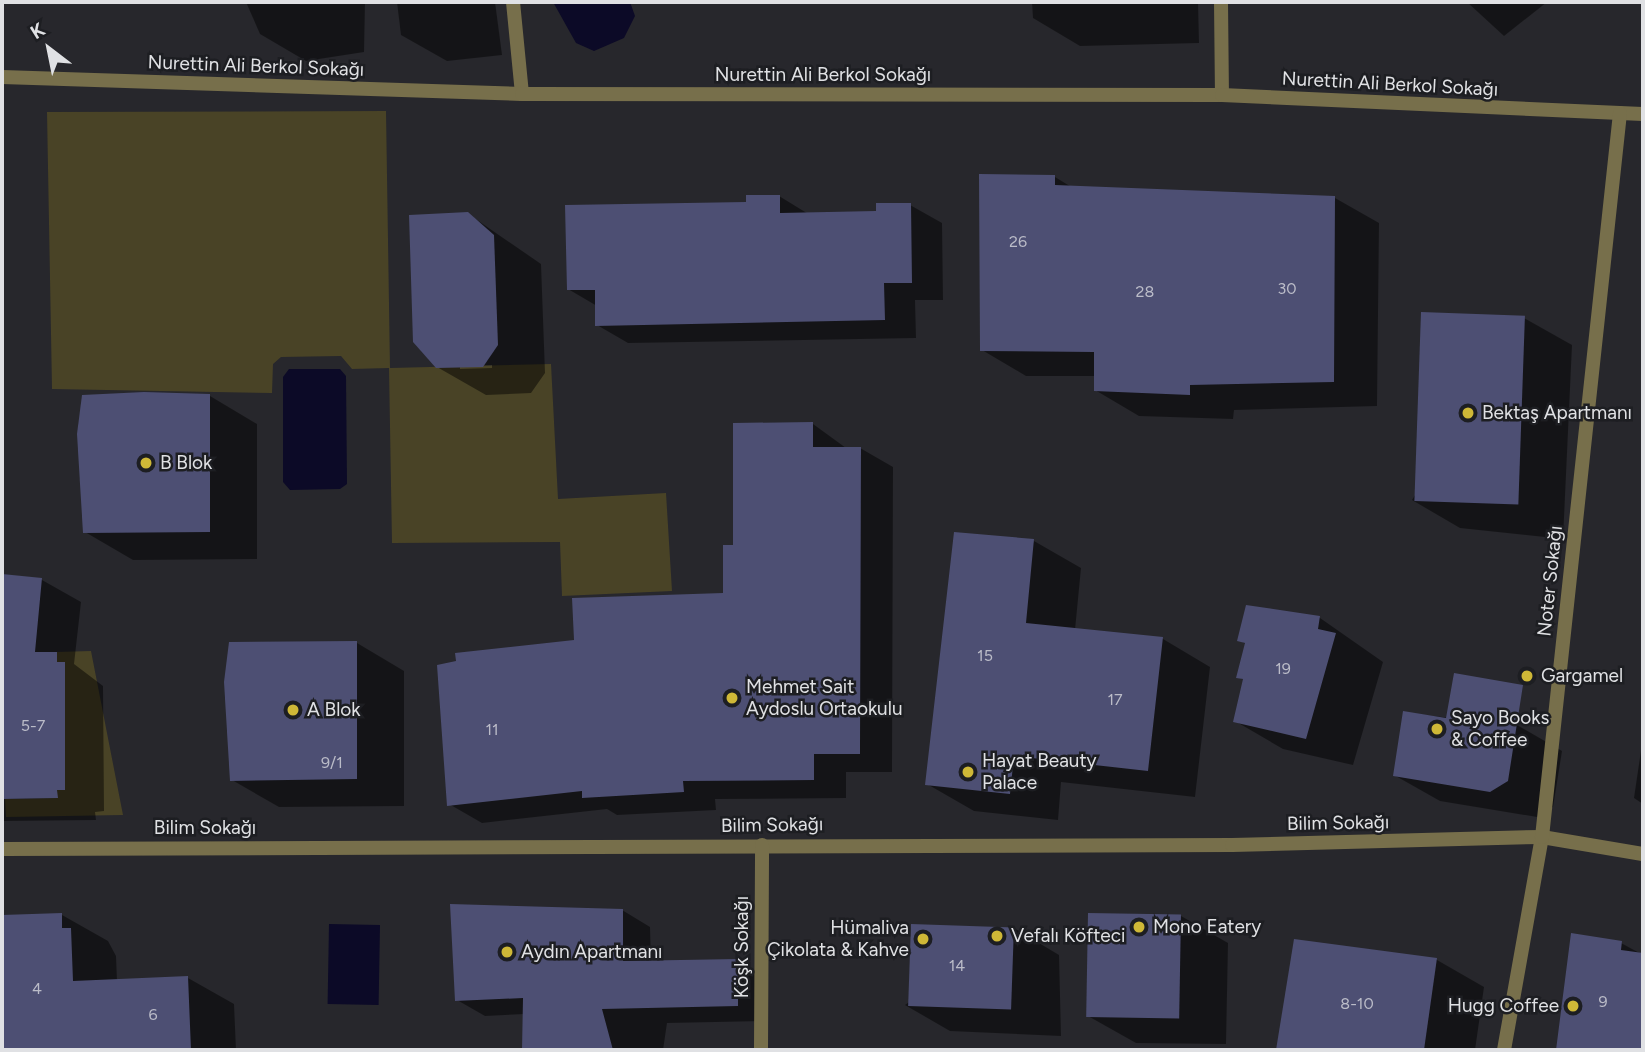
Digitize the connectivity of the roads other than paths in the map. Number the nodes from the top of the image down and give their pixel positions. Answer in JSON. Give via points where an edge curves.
{"nodes":[{"id":1,"x":513,"y":2,"type":"edge"},
{"id":2,"x":1220,"y":2,"type":"edge"},
{"id":3,"x":2,"y":77,"type":"edge"},
{"id":4,"x":522,"y":94,"type":"junction"},
{"id":5,"x":1222,"y":95,"type":"junction"},
{"id":6,"x":1620,"y":113,"type":"junction"},
{"id":7,"x":1643,"y":114,"type":"edge"},
{"id":8,"x":1542,"y":837,"type":"junction"},
{"id":9,"x":762,"y":845,"type":"junction"},
{"id":10,"x":2,"y":849,"type":"edge"},
{"id":11,"x":1643,"y":854,"type":"edge"},
{"id":12,"x":761,"y":1050,"type":"edge"},
{"id":13,"x":1504,"y":1050,"type":"edge"}],
"edges":[{"from":1,"to":4,"type":"street"},
{"from":2,"to":5,"type":"street"},
{"from":3,"to":4,"type":"street","name":"Nurettin Ali Berkol Sokağı"},
{"from":4,"to":5,"type":"street","name":"Nurettin Ali Berkol Sokağı"},
{"from":5,"to":6,"type":"street","name":"Nurettin Ali Berkol Sokağı"},
{"from":6,"to":7,"type":"street","name":"Nurettin Ali Berkol Sokağı"},
{"from":6,"to":8,"type":"street","name":"Noter Sokağı"},
{"from":8,"to":9,"type":"street","name":"Bilim Sokağı","via":[[1232,845]]},
{"from":8,"to":11,"type":"street","name":"Bilim Sokağı"},
{"from":8,"to":13,"type":"street","name":"Noter Sokağı"},
{"from":9,"to":10,"type":"street","name":"Bilim Sokağı"},
{"from":9,"to":12,"type":"street","name":"Köşk Sokağı"}]}
